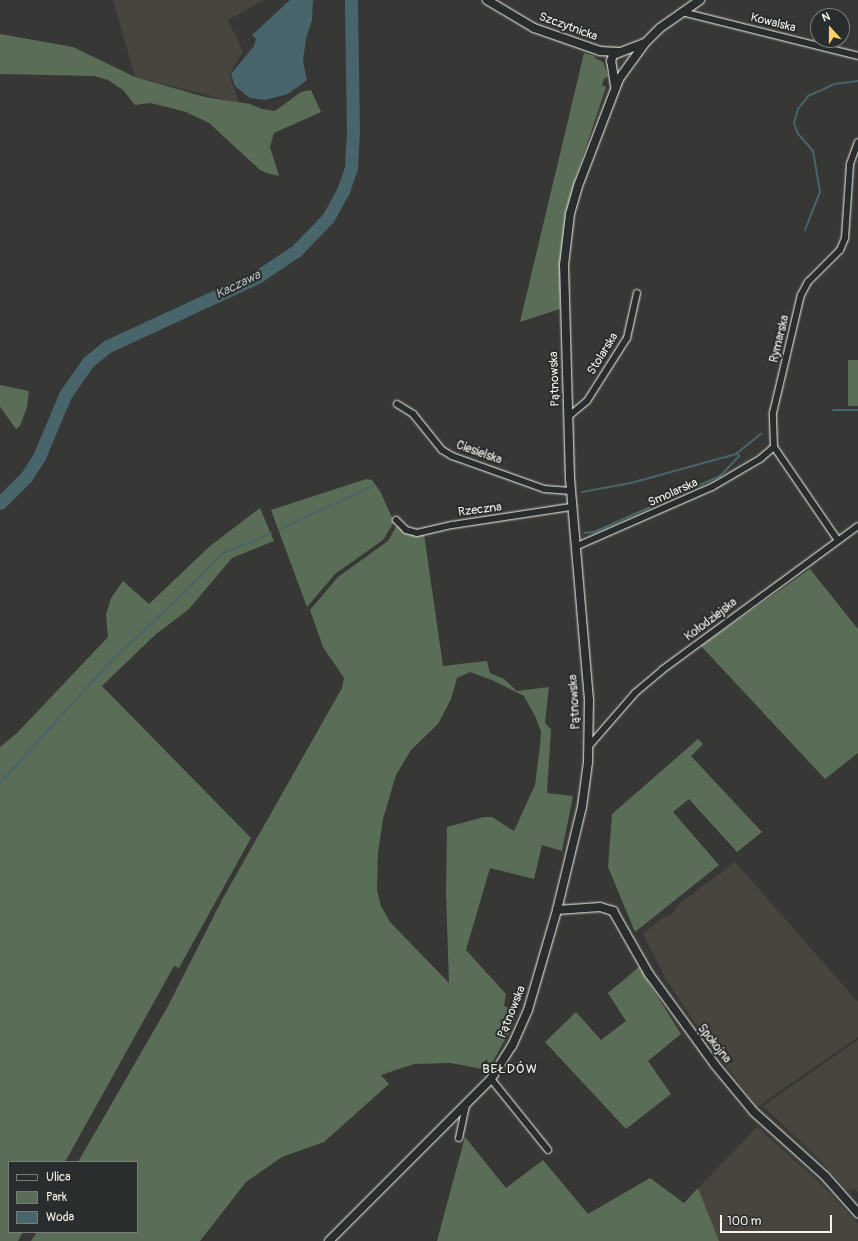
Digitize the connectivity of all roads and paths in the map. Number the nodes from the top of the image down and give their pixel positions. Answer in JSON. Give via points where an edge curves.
{"nodes":[{"id":1,"x":487,"y":0,"type":"edge"},
{"id":2,"x":700,"y":0,"type":"edge"},
{"id":3,"x":682,"y":12,"type":"junction"},
{"id":4,"x":645,"y":43,"type":"junction"},
{"id":5,"x":600,"y":51,"type":"junction"},
{"id":6,"x":620,"y":51,"type":"junction"},
{"id":7,"x":858,"y":56,"type":"edge"},
{"id":8,"x":631,"y":62,"type":"junction"},
{"id":9,"x":612,"y":65,"type":"junction"},
{"id":10,"x":626,"y":70,"type":"junction"},
{"id":11,"x":615,"y":87,"type":"junction"},
{"id":12,"x":858,"y":142,"type":"edge"},
{"id":13,"x":637,"y":293,"type":"dead end"},
{"id":14,"x":397,"y":404,"type":"dead end"},
{"id":15,"x":569,"y":416,"type":"junction"},
{"id":16,"x":774,"y":447,"type":"junction"},
{"id":17,"x":571,"y":491,"type":"junction"},
{"id":18,"x":571,"y":507,"type":"junction"},
{"id":19,"x":396,"y":520,"type":"dead end"},
{"id":20,"x":858,"y":526,"type":"edge"},
{"id":21,"x":837,"y":539,"type":"junction"},
{"id":22,"x":575,"y":547,"type":"junction"},
{"id":23,"x":589,"y":746,"type":"junction"},
{"id":24,"x":558,"y":910,"type":"junction"},
{"id":25,"x":491,"y":1079,"type":"junction"},
{"id":26,"x":466,"y":1104,"type":"junction"},
{"id":27,"x":459,"y":1138,"type":"dead end"},
{"id":28,"x":548,"y":1150,"type":"dead end"},
{"id":29,"x":858,"y":1213,"type":"edge"},
{"id":30,"x":329,"y":1241,"type":"edge"}],
"edges":[{"from":1,"to":5,"type":"street","name":"Szczytnicka","via":[[534,28]]},
{"from":2,"to":3,"type":"street"},
{"from":3,"to":4,"type":"street"},
{"from":3,"to":7,"type":"street","name":"Kowalska"},
{"from":4,"to":6,"type":"street"},
{"from":4,"to":8,"type":"street"},
{"from":5,"to":6,"type":"street","name":"Szczytnicka"},
{"from":5,"to":9,"type":"street","name":"Szczytnicka"},
{"from":6,"to":8,"type":"street","via":[[630,56]]},
{"from":6,"to":9,"type":"street","via":[[613,55]]},
{"from":8,"to":10,"type":"street"},
{"from":9,"to":10,"type":"street","via":[[619,71]]},
{"from":9,"to":11,"type":"street","name":"Pątnowska"},
{"from":10,"to":11,"type":"street","name":"Pątnowska"},
{"from":11,"to":15,"type":"street","name":"Pątnowska","via":[[578,186],[566,243],[564,289]]},
{"from":12,"to":16,"type":"street","name":"Rymarska","via":[[850,164],[845,238],[840,250],[808,282],[801,295],[773,413]]},
{"from":13,"to":15,"type":"street","name":"Stolarska","via":[[627,338],[587,401]]},
{"from":14,"to":17,"type":"street","name":"Ciesielska","via":[[413,414],[442,450],[452,456],[544,489]]},
{"from":15,"to":17,"type":"street","name":"Pątnowska"},
{"from":16,"to":21,"type":"street"},
{"from":16,"to":22,"type":"street","name":"Smolarska","via":[[760,459],[712,487]]},
{"from":17,"to":18,"type":"street","name":"Pątnowska"},
{"from":18,"to":19,"type":"street","name":"Rzeczna","via":[[452,524],[417,533],[406,530]]},
{"from":18,"to":22,"type":"street","name":"Pątnowska"},
{"from":20,"to":21,"type":"street","name":"Kołodziejska"},
{"from":21,"to":23,"type":"street","name":"Kołodziejska","via":[[662,670],[635,693]]},
{"from":22,"to":23,"type":"street","name":"Pątnowska","via":[[589,700]]},
{"from":23,"to":24,"type":"street","name":"Pątnowska","via":[[582,806]]},
{"from":24,"to":25,"type":"street","name":"Pątnowska","via":[[528,1010],[512,1046]]},
{"from":24,"to":29,"type":"street","name":"Spokojna","via":[[600,907],[612,911],[649,974],[715,1065],[754,1112],[825,1176]]},
{"from":25,"to":26,"type":"street","name":"Pątnowska"},
{"from":25,"to":28,"type":"street"},
{"from":26,"to":27,"type":"street"},
{"from":26,"to":30,"type":"street","name":"Pątnowska"}]}
